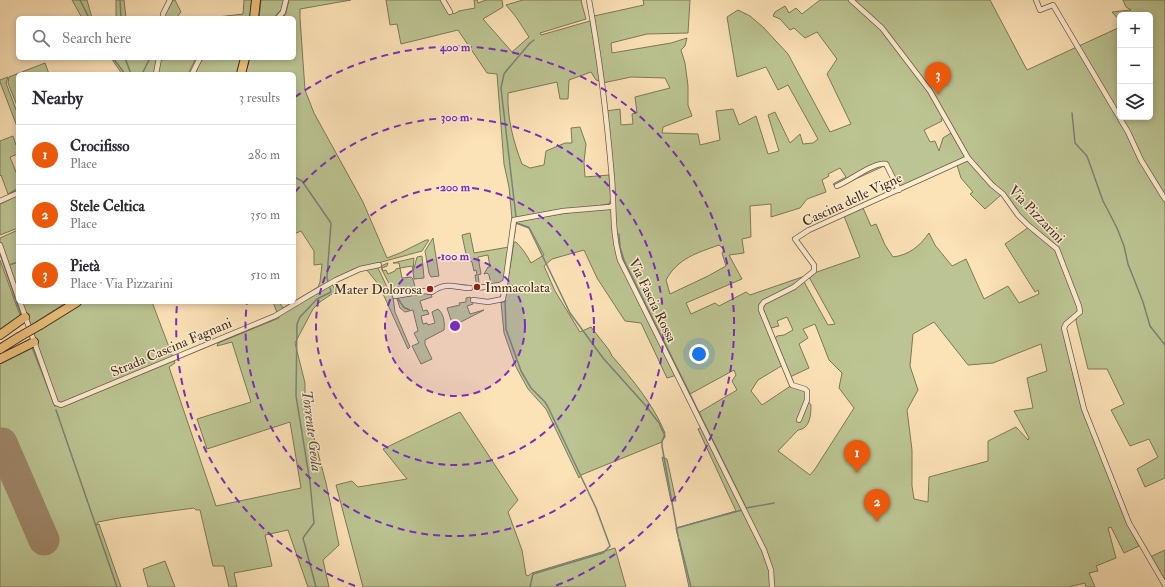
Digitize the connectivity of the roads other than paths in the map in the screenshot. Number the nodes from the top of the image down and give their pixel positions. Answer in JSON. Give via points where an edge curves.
{"nodes":[{"id":1,"x":170,"y":0,"type":"edge"},
{"id":2,"x":256,"y":0,"type":"edge"},
{"id":3,"x":286,"y":0,"type":"edge"},
{"id":4,"x":444,"y":0,"type":"edge"},
{"id":5,"x":589,"y":0,"type":"edge"},
{"id":6,"x":851,"y":0,"type":"edge"},
{"id":7,"x":1036,"y":0,"type":"edge"},
{"id":8,"x":450,"y":12,"type":"dead end"},
{"id":9,"x":163,"y":16,"type":"edge"},
{"id":10,"x":254,"y":16,"type":"edge"},
{"id":11,"x":279,"y":16,"type":"edge"},
{"id":12,"x":159,"y":60,"type":"edge"},
{"id":13,"x":199,"y":60,"type":"edge"},
{"id":14,"x":244,"y":60,"type":"edge"},
{"id":15,"x":156,"y":72,"type":"edge"},
{"id":16,"x":193,"y":72,"type":"edge"},
{"id":17,"x":242,"y":72,"type":"edge"},
{"id":18,"x":968,"y":158,"type":"junction"},
{"id":19,"x":837,"y":186,"type":"dead end"},
{"id":20,"x":899,"y":190,"type":"junction"},
{"id":21,"x":16,"y":194,"type":"edge"},
{"id":22,"x":1165,"y":199,"type":"edge"},
{"id":23,"x":0,"y":201,"type":"edge"},
{"id":24,"x":613,"y":205,"type":"junction"},
{"id":25,"x":0,"y":245,"type":"edge"},
{"id":26,"x":379,"y":265,"type":"dead end"},
{"id":27,"x":505,"y":282,"type":"junction"},
{"id":28,"x":470,"y":288,"type":"dead end"},
{"id":29,"x":477,"y":288,"type":"dead end"},
{"id":30,"x":16,"y":291,"type":"edge"},
{"id":31,"x":395,"y":296,"type":"dead end"},
{"id":32,"x":473,"y":300,"type":"dead end"},
{"id":33,"x":296,"y":303,"type":"edge"},
{"id":34,"x":21,"y":304,"type":"edge"},
{"id":35,"x":73,"y":304,"type":"edge"},
{"id":36,"x":295,"y":304,"type":"edge"},
{"id":37,"x":25,"y":318,"type":"junction"},
{"id":38,"x":0,"y":335,"type":"edge"},
{"id":39,"x":34,"y":342,"type":"junction"},
{"id":40,"x":0,"y":349,"type":"edge"},
{"id":41,"x":0,"y":359,"type":"edge"},
{"id":42,"x":799,"y":420,"type":"dead end"},
{"id":43,"x":1165,"y":586,"type":"edge"},
{"id":44,"x":772,"y":587,"type":"edge"}],
"edges":[{"from":1,"to":9,"type":"street"},
{"from":2,"to":10,"type":"highway"},
{"from":3,"to":11,"type":"street"},
{"from":4,"to":8,"type":"street"},
{"from":5,"to":24,"type":"street","name":"Via Fascia Rossa","via":[[602,82]]},
{"from":6,"to":18,"type":"street","name":"Via Pizzarini","via":[[882,28],[930,91]]},
{"from":7,"to":22,"type":"street","via":[[1040,10],[1053,5]]},
{"from":12,"to":15,"type":"street"},
{"from":13,"to":16,"type":"street"},
{"from":14,"to":17,"type":"highway"},
{"from":18,"to":20,"type":"street","name":"Cascina delle Vigne"},
{"from":18,"to":43,"type":"street","name":"Via Pizzarini","via":[[1003,194],[1023,220],[1057,249],[1079,306],[1080,312],[1064,328],[1084,409],[1129,523]]},
{"from":19,"to":20,"type":"street","via":[[872,167],[886,164]]},
{"from":20,"to":42,"type":"street","name":"Cascina delle Vigne","via":[[809,230],[795,239],[815,268],[810,275],[761,306],[792,385],[807,392],[807,400]]},
{"from":21,"to":23,"type":"street"},
{"from":24,"to":27,"type":"street","via":[[514,220]]},
{"from":24,"to":44,"type":"street","name":"Via Fascia Rossa","via":[[620,260],[764,550],[771,570]]},
{"from":25,"to":30,"type":"street"},
{"from":26,"to":33,"type":"street","name":"Strada Cascina Fagnani","via":[[360,269],[336,280]]},
{"from":27,"to":29,"type":"street"},
{"from":27,"to":32,"type":"street","via":[[503,299],[488,302]]},
{"from":28,"to":31,"type":"street","via":[[446,285],[432,292]]},
{"from":34,"to":37,"type":"street"},
{"from":35,"to":40,"type":"highway","bridge":true},
{"from":36,"to":39,"type":"street","name":"Strada Cascina Fagnani","via":[[275,316],[61,405],[56,402]]},
{"from":37,"to":38,"type":"highway"},
{"from":37,"to":39,"type":"street"},
{"from":39,"to":41,"type":"highway"}]}
